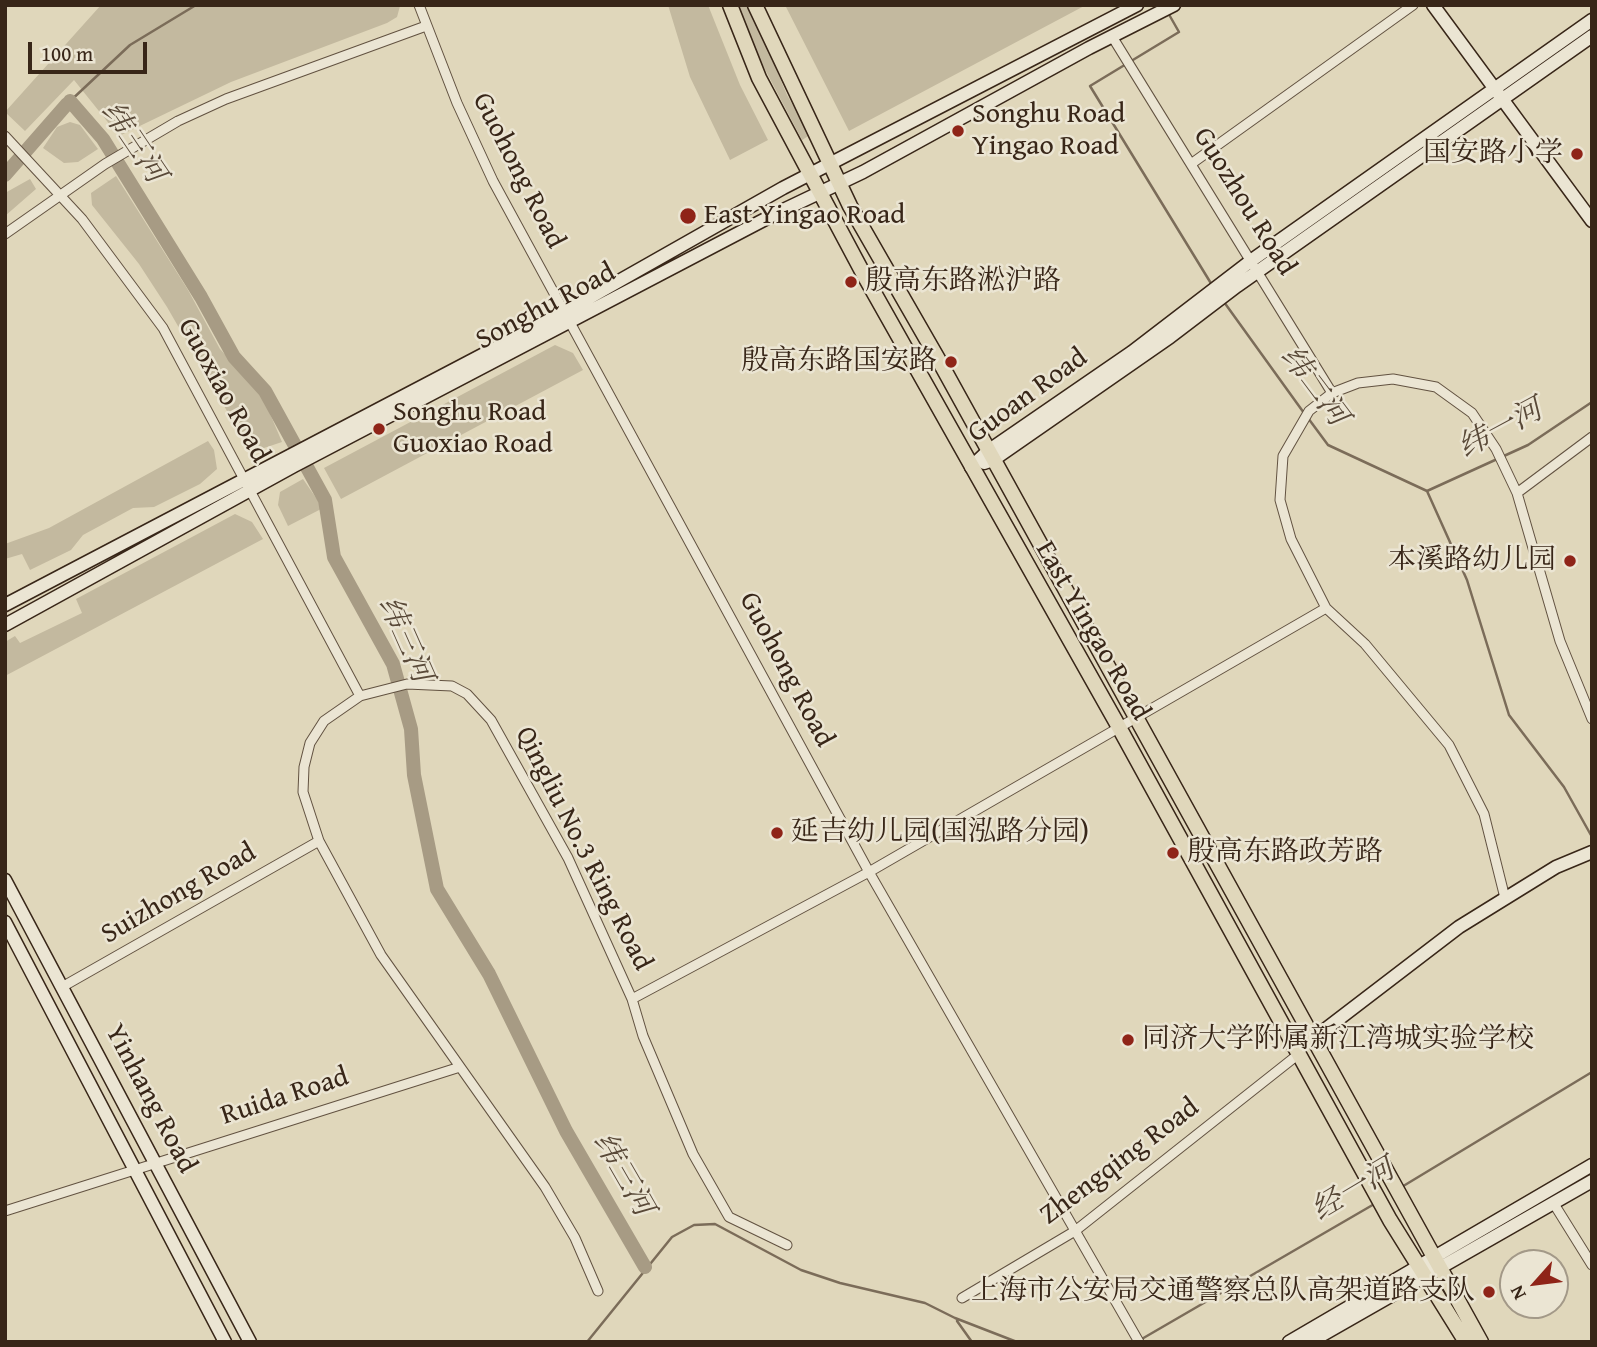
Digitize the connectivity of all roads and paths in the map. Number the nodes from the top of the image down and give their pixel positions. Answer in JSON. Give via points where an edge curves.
{"nodes":[{"id":1,"x":419,"y":5,"type":"edge"},
{"id":2,"x":730,"y":5,"type":"edge"},
{"id":3,"x":755,"y":5,"type":"edge"},
{"id":4,"x":1137,"y":5,"type":"edge"},
{"id":5,"x":1174,"y":5,"type":"edge"},
{"id":6,"x":1413,"y":5,"type":"edge"},
{"id":7,"x":1433,"y":5,"type":"edge"},
{"id":8,"x":1592,"y":20,"type":"edge"},
{"id":9,"x":1104,"y":23,"type":"junction"},
{"id":10,"x":426,"y":26,"type":"junction"},
{"id":11,"x":1592,"y":36,"type":"edge"},
{"id":12,"x":1112,"y":38,"type":"junction"},
{"id":13,"x":1498,"y":94,"type":"junction"},
{"id":14,"x":5,"y":136,"type":"edge"},
{"id":15,"x":1191,"y":164,"type":"junction"},
{"id":16,"x":830,"y":166,"type":"junction"},
{"id":17,"x":811,"y":174,"type":"junction"},
{"id":18,"x":840,"y":182,"type":"junction"},
{"id":19,"x":820,"y":192,"type":"junction"},
{"id":20,"x":61,"y":194,"type":"junction"},
{"id":21,"x":1592,"y":220,"type":"edge"},
{"id":22,"x":5,"y":234,"type":"edge"},
{"id":23,"x":1256,"y":266,"type":"junction"},
{"id":24,"x":569,"y":317,"type":"junction"},
{"id":25,"x":1332,"y":393,"type":"junction"},
{"id":26,"x":1592,"y":437,"type":"edge"},
{"id":27,"x":990,"y":456,"type":"junction"},
{"id":28,"x":291,"y":460,"type":"junction"},
{"id":29,"x":971,"y":467,"type":"junction"},
{"id":30,"x":244,"y":477,"type":"junction"},
{"id":31,"x":251,"y":490,"type":"junction"},
{"id":32,"x":1517,"y":493,"type":"junction"},
{"id":33,"x":5,"y":605,"type":"edge"},
{"id":34,"x":1326,"y":608,"type":"junction"},
{"id":35,"x":5,"y":625,"type":"edge"},
{"id":36,"x":360,"y":696,"type":"junction"},
{"id":37,"x":1592,"y":719,"type":"edge"},
{"id":38,"x":1136,"y":720,"type":"junction"},
{"id":39,"x":1120,"y":729,"type":"junction"},
{"id":40,"x":319,"y":841,"type":"junction"},
{"id":41,"x":1590,"y":853,"type":"edge"},
{"id":42,"x":869,"y":872,"type":"junction"},
{"id":43,"x":5,"y":880,"type":"edge"},
{"id":44,"x":1505,"y":898,"type":"junction"},
{"id":45,"x":5,"y":922,"type":"edge"},
{"id":46,"x":62,"y":987,"type":"junction"},
{"id":47,"x":632,"y":999,"type":"junction"},
{"id":48,"x":1314,"y":1038,"type":"junction"},
{"id":49,"x":1300,"y":1053,"type":"junction"},
{"id":50,"x":460,"y":1067,"type":"junction"},
{"id":51,"x":158,"y":1163,"type":"junction"},
{"id":52,"x":1592,"y":1165,"type":"edge"},
{"id":53,"x":134,"y":1169,"type":"junction"},
{"id":54,"x":1592,"y":1181,"type":"edge"},
{"id":55,"x":1554,"y":1203,"type":"junction"},
{"id":56,"x":5,"y":1211,"type":"edge"},
{"id":57,"x":1075,"y":1231,"type":"junction"},
{"id":58,"x":787,"y":1245,"type":"dead end"},
{"id":59,"x":1437,"y":1263,"type":"junction"},
{"id":60,"x":1592,"y":1265,"type":"edge"},
{"id":61,"x":1421,"y":1272,"type":"junction"},
{"id":62,"x":598,"y":1292,"type":"dead end"},
{"id":63,"x":962,"y":1298,"type":"dead end"},
{"id":64,"x":225,"y":1342,"type":"edge"},
{"id":65,"x":250,"y":1342,"type":"edge"},
{"id":66,"x":1139,"y":1342,"type":"edge"},
{"id":67,"x":1289,"y":1342,"type":"edge"},
{"id":68,"x":1310,"y":1342,"type":"edge"},
{"id":69,"x":1466,"y":1342,"type":"edge"},
{"id":70,"x":1480,"y":1342,"type":"edge"}],
"edges":[{"from":1,"to":10,"type":"street","name":"Guohong Road"},
{"from":2,"to":17,"type":"main road","name":"East Yingao Road","via":[[759,78]]},
{"from":3,"to":16,"type":"main road","name":"East Yingao Road"},
{"from":4,"to":9,"type":"main road","name":"Songhu Road"},
{"from":5,"to":12,"type":"main road","name":"Songhu Road"},
{"from":6,"to":15,"type":"street"},
{"from":7,"to":13,"type":"main road"},
{"from":8,"to":13,"type":"main road","name":"Guoan Road"},
{"from":9,"to":12,"type":"street"},
{"from":9,"to":16,"type":"main road","name":"Songhu Road"},
{"from":10,"to":20,"type":"street","via":[[178,121]]},
{"from":10,"to":24,"type":"street","name":"Guohong Road","via":[[472,138]]},
{"from":11,"to":13,"type":"main road","name":"Guoan Road"},
{"from":12,"to":15,"type":"street","name":"Guozhou Road"},
{"from":12,"to":18,"type":"main road","name":"Songhu Road"},
{"from":13,"to":21,"type":"main road"},
{"from":13,"to":23,"type":"main road","name":"Guoan Road"},
{"from":14,"to":20,"type":"street","name":"Guoxiao Road"},
{"from":15,"to":23,"type":"street","name":"Guozhou Road"},
{"from":16,"to":17,"type":"main road","name":"Songhu Road"},
{"from":16,"to":18,"type":"main road","name":"East Yingao Road"},
{"from":17,"to":19,"type":"main road","name":"East Yingao Road"},
{"from":17,"to":24,"type":"main road","name":"Songhu Road"},
{"from":18,"to":19,"type":"main road","name":"Songhu Road"},
{"from":18,"to":27,"type":"main road","name":"East Yingao Road"},
{"from":19,"to":24,"type":"main road","name":"Songhu Road"},
{"from":19,"to":29,"type":"main road","name":"East Yingao Road"},
{"from":20,"to":22,"type":"street"},
{"from":20,"to":30,"type":"street","name":"Guoxiao Road","via":[[163,328]]},
{"from":23,"to":25,"type":"street","name":"Guozhou Road"},
{"from":23,"to":27,"type":"main road","name":"Guoan Road"},
{"from":24,"to":28,"type":"main road","name":"Songhu Road","via":[[310,443]]},
{"from":24,"to":28,"type":"main road","name":"Songhu Road","via":[[316,455]]},
{"from":24,"to":42,"type":"street","name":"Guohong Road"},
{"from":25,"to":32,"type":"street","via":[[1358,383],[1392,379],[1436,387],[1472,413]]},
{"from":25,"to":34,"type":"street","via":[[1310,411],[1291,441],[1283,456],[1279,486],[1281,509],[1292,539]]},
{"from":26,"to":32,"type":"street"},
{"from":27,"to":29,"type":"main road","name":"Guoan Road"},
{"from":27,"to":38,"type":"main road","name":"East Yingao Road"},
{"from":28,"to":30,"type":"main road","name":"Songhu Road"},
{"from":28,"to":31,"type":"main road","name":"Songhu Road"},
{"from":29,"to":39,"type":"main road","name":"East Yingao Road"},
{"from":30,"to":31,"type":"street","name":"Guoxiao Road"},
{"from":30,"to":33,"type":"main road","name":"Songhu Road"},
{"from":31,"to":35,"type":"main road","name":"Songhu Road"},
{"from":31,"to":36,"type":"street","name":"Guoxiao Road"},
{"from":32,"to":37,"type":"street","via":[[1560,642]]},
{"from":34,"to":38,"type":"street"},
{"from":34,"to":44,"type":"street","via":[[1365,644],[1450,745],[1484,814]]},
{"from":36,"to":40,"type":"street","name":"Qingliu No.3 Ring Road","via":[[324,721],[310,743],[303,792]]},
{"from":36,"to":47,"type":"street","name":"Qingliu No.3 Ring Road","via":[[430,683],[452,686],[480,707],[504,739],[568,858]]},
{"from":38,"to":39,"type":"street"},
{"from":38,"to":48,"type":"main road","name":"East Yingao Road"},
{"from":39,"to":42,"type":"street"},
{"from":39,"to":49,"type":"main road","name":"East Yingao Road"},
{"from":40,"to":46,"type":"street","name":"Suizhong Road"},
{"from":40,"to":50,"type":"street","name":"Qingliu No.3 Ring Road","via":[[381,955]]},
{"from":41,"to":44,"type":"main road","via":[[1556,867]]},
{"from":42,"to":47,"type":"street"},
{"from":42,"to":57,"type":"street","name":"Guohong Road"},
{"from":43,"to":46,"type":"main road","name":"Yinhang Road"},
{"from":44,"to":48,"type":"main road","via":[[1459,927]]},
{"from":45,"to":53,"type":"main road","name":"Yinhang Road"},
{"from":46,"to":51,"type":"main road","name":"Yinhang Road"},
{"from":47,"to":58,"type":"street","name":"Qingliu No.3 Ring Road","via":[[693,1154],[729,1217]]},
{"from":48,"to":59,"type":"main road","name":"East Yingao Road"},
{"from":49,"to":57,"type":"street","name":"Zhengqing Road"},
{"from":49,"to":61,"type":"main road","name":"East Yingao Road"},
{"from":50,"to":51,"type":"street","name":"Ruida Road"},
{"from":50,"to":62,"type":"street","name":"Qingliu No.3 Ring Road","via":[[545,1187],[575,1238]]},
{"from":51,"to":53,"type":"street","name":"Ruida Road"},
{"from":51,"to":65,"type":"main road","name":"Yinhang Road"},
{"from":52,"to":59,"type":"main road"},
{"from":53,"to":56,"type":"street","name":"Ruida Road"},
{"from":53,"to":64,"type":"main road","name":"Yinhang Road"},
{"from":54,"to":55,"type":"main road"},
{"from":55,"to":59,"type":"main road"},
{"from":55,"to":60,"type":"street"},
{"from":57,"to":63,"type":"street","name":"Zhengqing Road"},
{"from":57,"to":66,"type":"street","name":"Guohong Road"},
{"from":59,"to":61,"type":"main road"},
{"from":59,"to":70,"type":"main road","name":"East Yingao Road"},
{"from":61,"to":67,"type":"main road"},
{"from":61,"to":68,"type":"main road"},
{"from":61,"to":69,"type":"main road","name":"East Yingao Road"}]}
